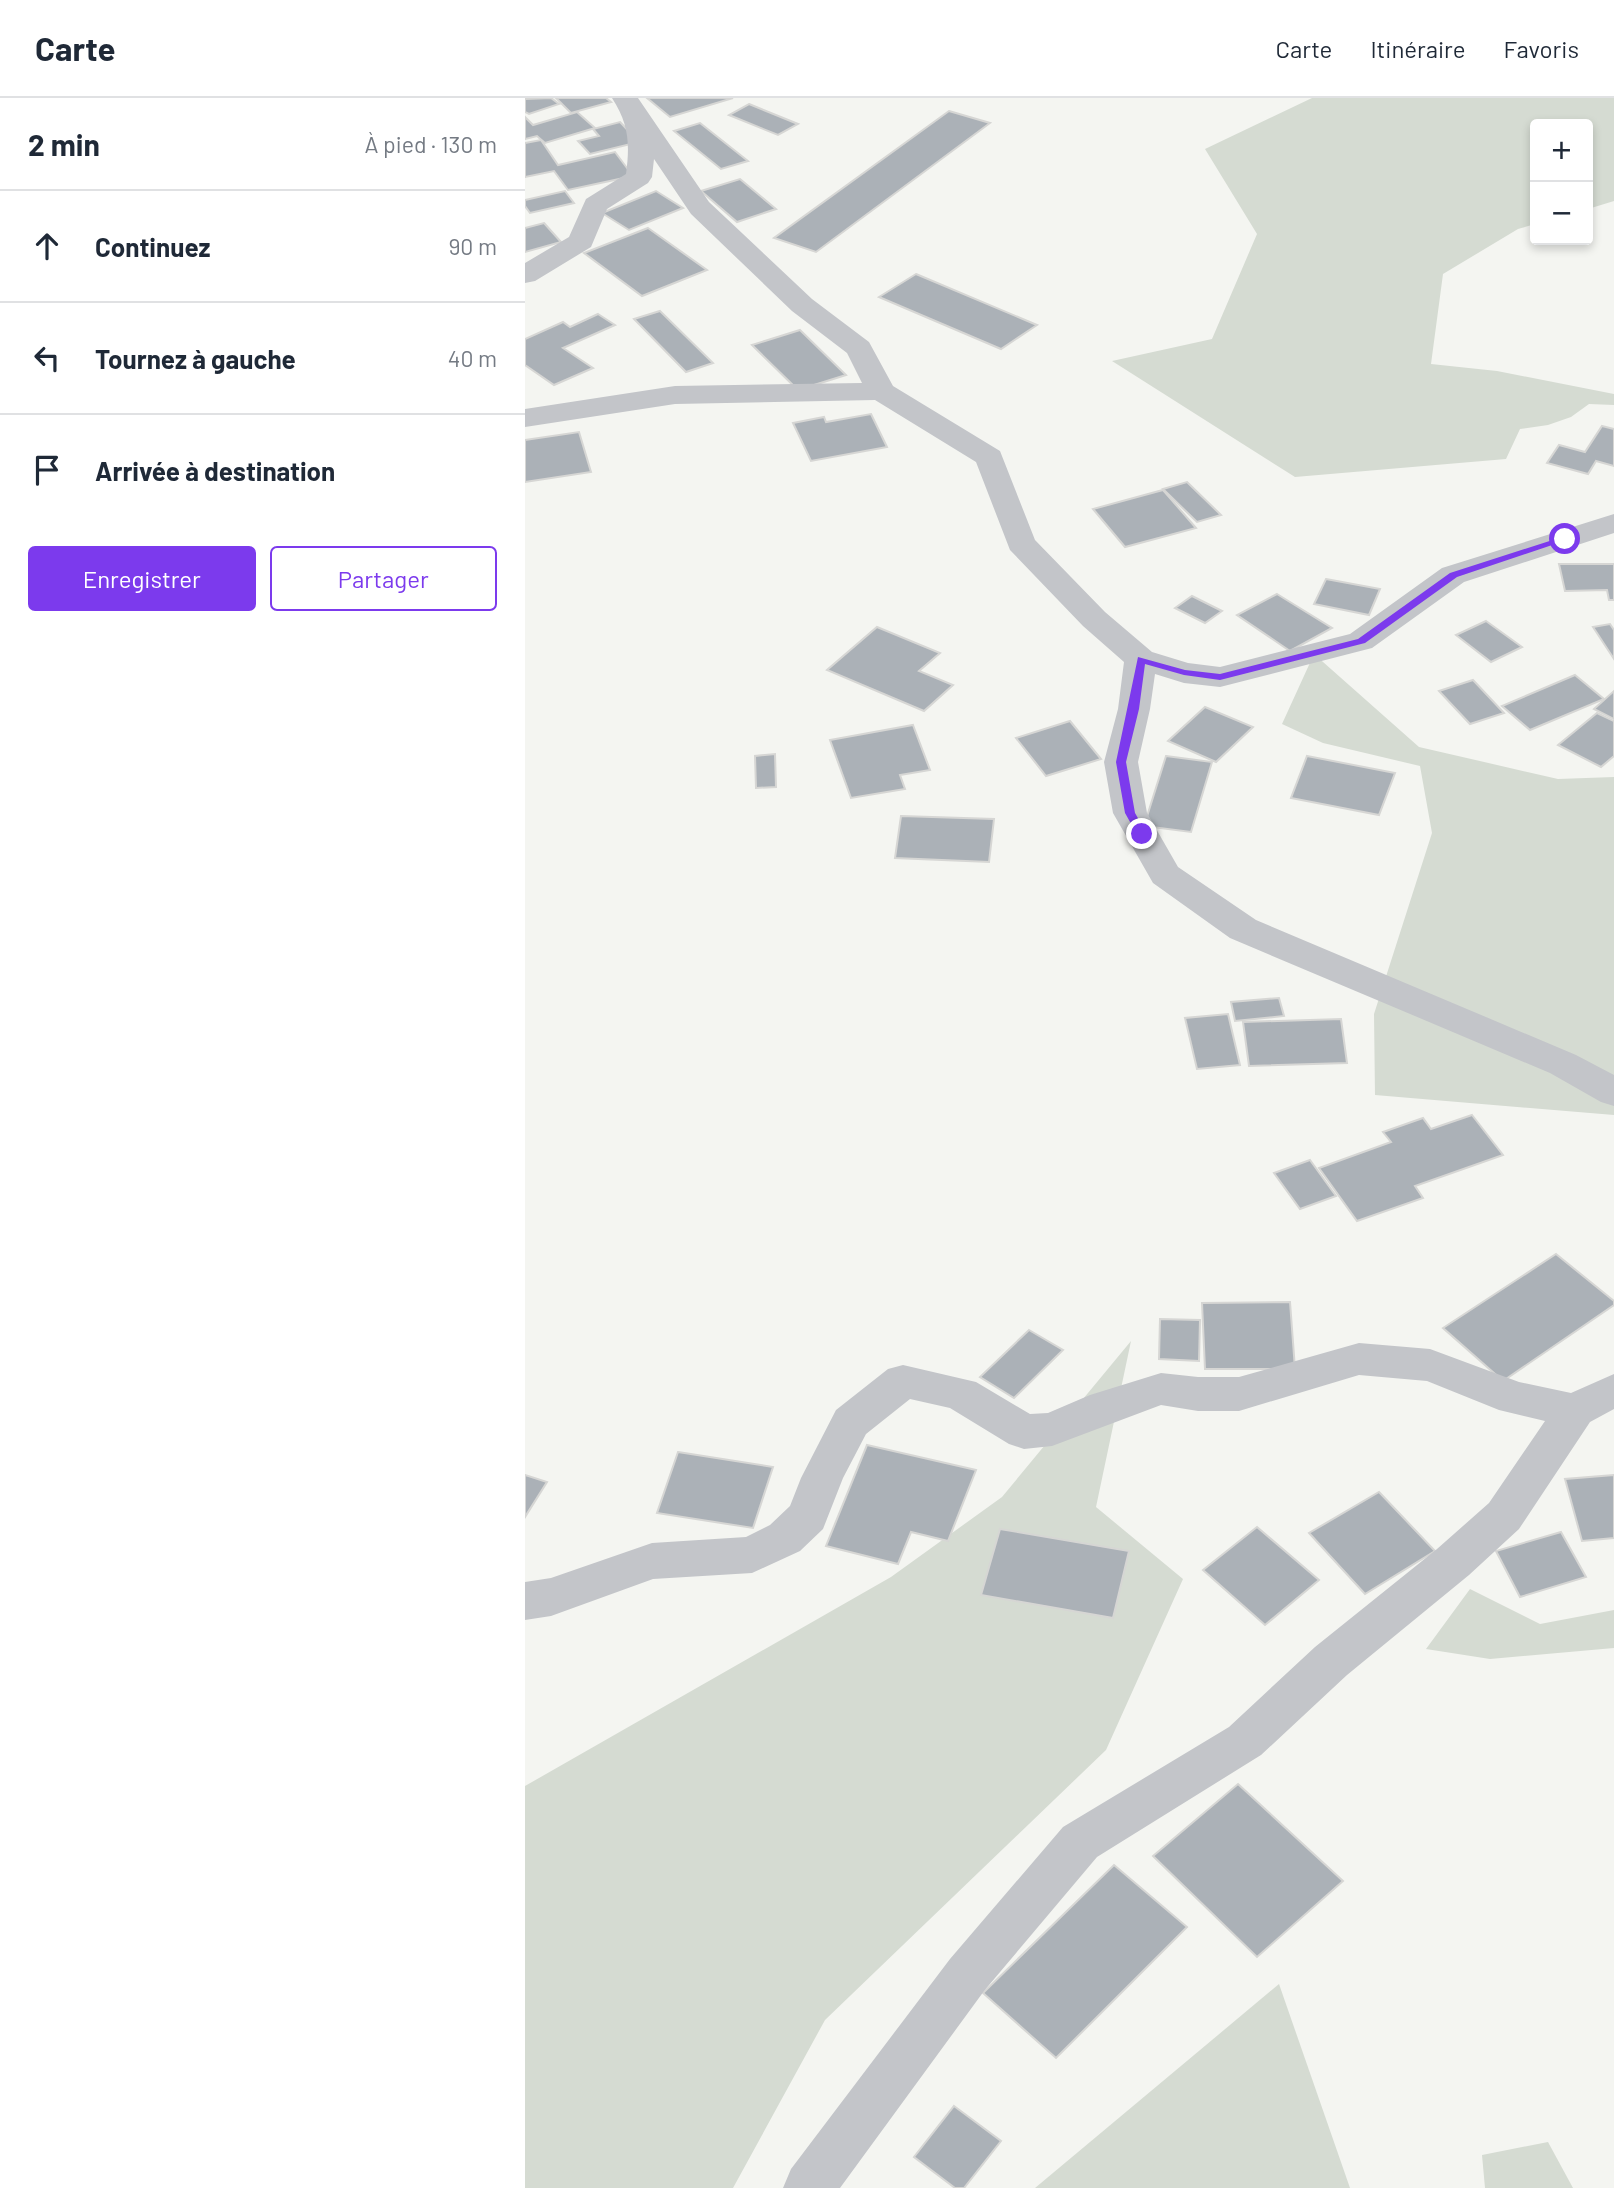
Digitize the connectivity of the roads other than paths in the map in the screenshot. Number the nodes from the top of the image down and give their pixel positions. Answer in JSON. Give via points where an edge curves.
{"nodes":[{"id":1,"x":633,"y":109,"type":"edge"},
{"id":2,"x":525,"y":275,"type":"edge"},
{"id":3,"x":881,"y":391,"type":"junction"},
{"id":4,"x":525,"y":418,"type":"edge"},
{"id":5,"x":1614,"y":523,"type":"edge"},
{"id":6,"x":1141,"y":659,"type":"junction"},
{"id":7,"x":1614,"y":1091,"type":"edge"},
{"id":8,"x":1594,"y":1400,"type":"edge"},
{"id":9,"x":525,"y":1601,"type":"edge"},
{"id":10,"x":809,"y":2187,"type":"edge"}],
"edges":[{"from":1,"to":2,"type":"street","via":[[643,142],[639,177],[595,205],[581,241]]},
{"from":1,"to":3,"type":"street","via":[[700,208],[801,305],[859,348]]},
{"from":3,"to":4,"type":"street","via":[[675,395]]},
{"from":3,"to":6,"type":"street","via":[[989,457],[1021,543]]},
{"from":5,"to":6,"type":"street","via":[[1453,575],[1361,641],[1220,677],[1184,673]]},
{"from":6,"to":7,"type":"street","via":[[1121,762],[1130,813],[1165,875],[1243,929],[1563,1063]]},
{"from":8,"to":9,"type":"street","via":[[1514,1398],[1430,1364],[1359,1359],[1239,1394],[1161,1390],[1052,1429],[1024,1432],[961,1394],[903,1381],[851,1422],[822,1478],[809,1516],[785,1538],[752,1555],[652,1561],[551,1597]]},
{"from":8,"to":10,"type":"street","via":[[1504,1516],[1331,1661],[1245,1741],[1080,1842],[967,1976]]}]}
